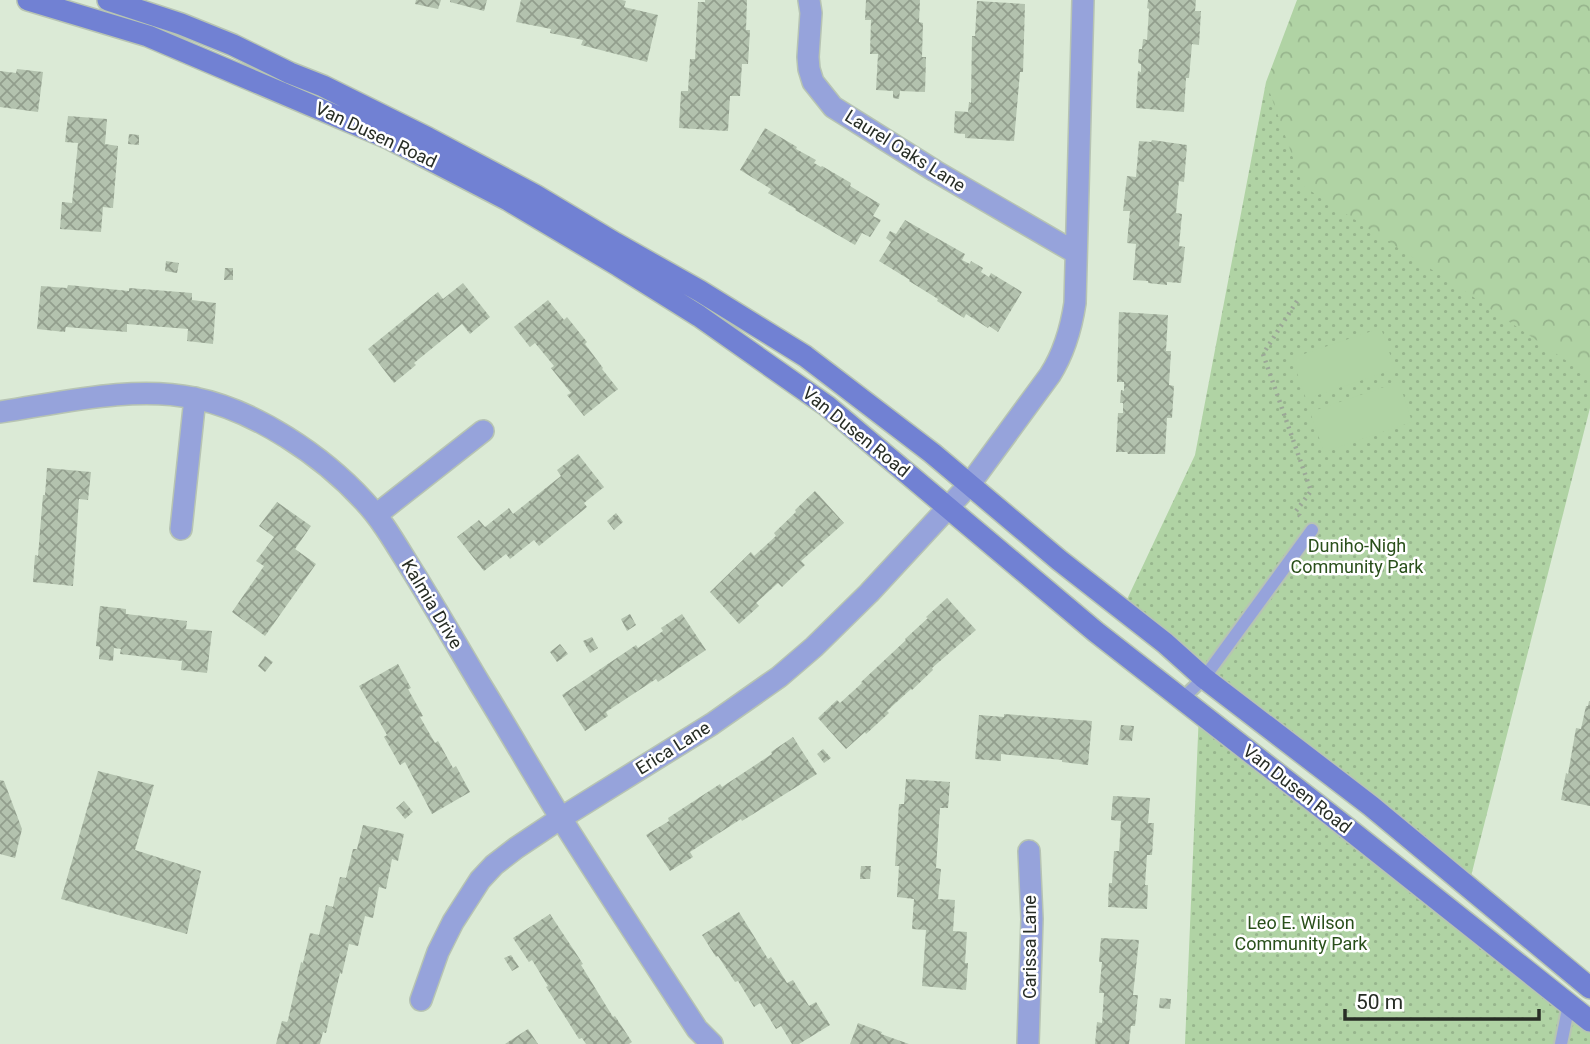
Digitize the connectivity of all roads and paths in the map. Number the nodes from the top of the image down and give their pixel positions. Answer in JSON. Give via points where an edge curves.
{"nodes":[{"id":1,"x":28,"y":0,"type":"edge"},
{"id":2,"x":108,"y":0,"type":"edge"},
{"id":3,"x":809,"y":0,"type":"edge"},
{"id":4,"x":1083,"y":0,"type":"edge"},
{"id":5,"x":1076,"y":253,"type":"junction"},
{"id":6,"x":1297,"y":301,"type":"dead end"},
{"id":7,"x":195,"y":398,"type":"junction"},
{"id":8,"x":0,"y":412,"type":"edge"},
{"id":9,"x":483,"y":431,"type":"dead end"},
{"id":10,"x":970,"y":484,"type":"junction"},
{"id":11,"x":948,"y":507,"type":"junction"},
{"id":12,"x":376,"y":515,"type":"junction"},
{"id":13,"x":180,"y":529,"type":"dead end"},
{"id":14,"x":1312,"y":530,"type":"joint"},
{"id":15,"x":1203,"y":678,"type":"junction"},
{"id":16,"x":1182,"y":699,"type":"junction"},
{"id":17,"x":561,"y":818,"type":"junction"},
{"id":18,"x":1029,"y":851,"type":"dead end"},
{"id":19,"x":1588,"y":983,"type":"edge"},
{"id":20,"x":421,"y":1000,"type":"dead end"},
{"id":21,"x":1569,"y":1004,"type":"junction"},
{"id":22,"x":1590,"y":1021,"type":"edge"},
{"id":23,"x":712,"y":1044,"type":"edge"},
{"id":24,"x":1028,"y":1044,"type":"edge"},
{"id":25,"x":1561,"y":1044,"type":"edge"}],
"edges":[{"from":1,"to":11,"type":"main road","name":"Van Dusen Road","via":[[148,36],[212,62],[390,139],[508,200],[741,344],[827,406]]},
{"from":2,"to":10,"type":"main road","name":"Van Dusen Road","via":[[181,24],[323,86],[536,195],[805,356]]},
{"from":3,"to":5,"type":"street","name":"Laurel Oaks Lane","via":[[810,69],[813,82],[833,107]]},
{"from":4,"to":5,"type":"street"},
{"from":5,"to":10,"type":"street","via":[[1071,327],[1057,365]]},
{"from":6,"to":14,"type":"path","via":[[1263,354],[1311,491],[1296,511]]},
{"from":7,"to":8,"type":"street","name":"Kalmia Drive","via":[[159,394],[101,397]]},
{"from":7,"to":12,"type":"street","name":"Kalmia Drive","via":[[239,413],[290,439],[347,484]]},
{"from":7,"to":13,"type":"street"},
{"from":9,"to":12,"type":"street"},
{"from":10,"to":11,"type":"street","name":"Erica Lane"},
{"from":10,"to":15,"type":"main road","name":"Van Dusen Road"},
{"from":11,"to":16,"type":"main road","name":"Van Dusen Road"},
{"from":11,"to":17,"type":"street","name":"Erica Lane","via":[[869,593],[779,677]]},
{"from":12,"to":17,"type":"street","name":"Kalmia Drive"},
{"from":14,"to":15,"type":"lane"},
{"from":15,"to":16,"type":"lane"},
{"from":15,"to":19,"type":"main road","name":"Van Dusen Road","via":[[1371,806]]},
{"from":16,"to":21,"type":"main road","name":"Van Dusen Road"},
{"from":17,"to":20,"type":"street","name":"Erica Lane","via":[[516,848],[480,880],[438,952]]},
{"from":17,"to":23,"type":"street","name":"Kalmia Drive","via":[[697,1029]]},
{"from":18,"to":24,"type":"street","name":"Carissa Lane"},
{"from":19,"to":21,"type":"street"},
{"from":21,"to":22,"type":"main road","name":"Van Dusen Road"},
{"from":21,"to":25,"type":"lane"}]}
